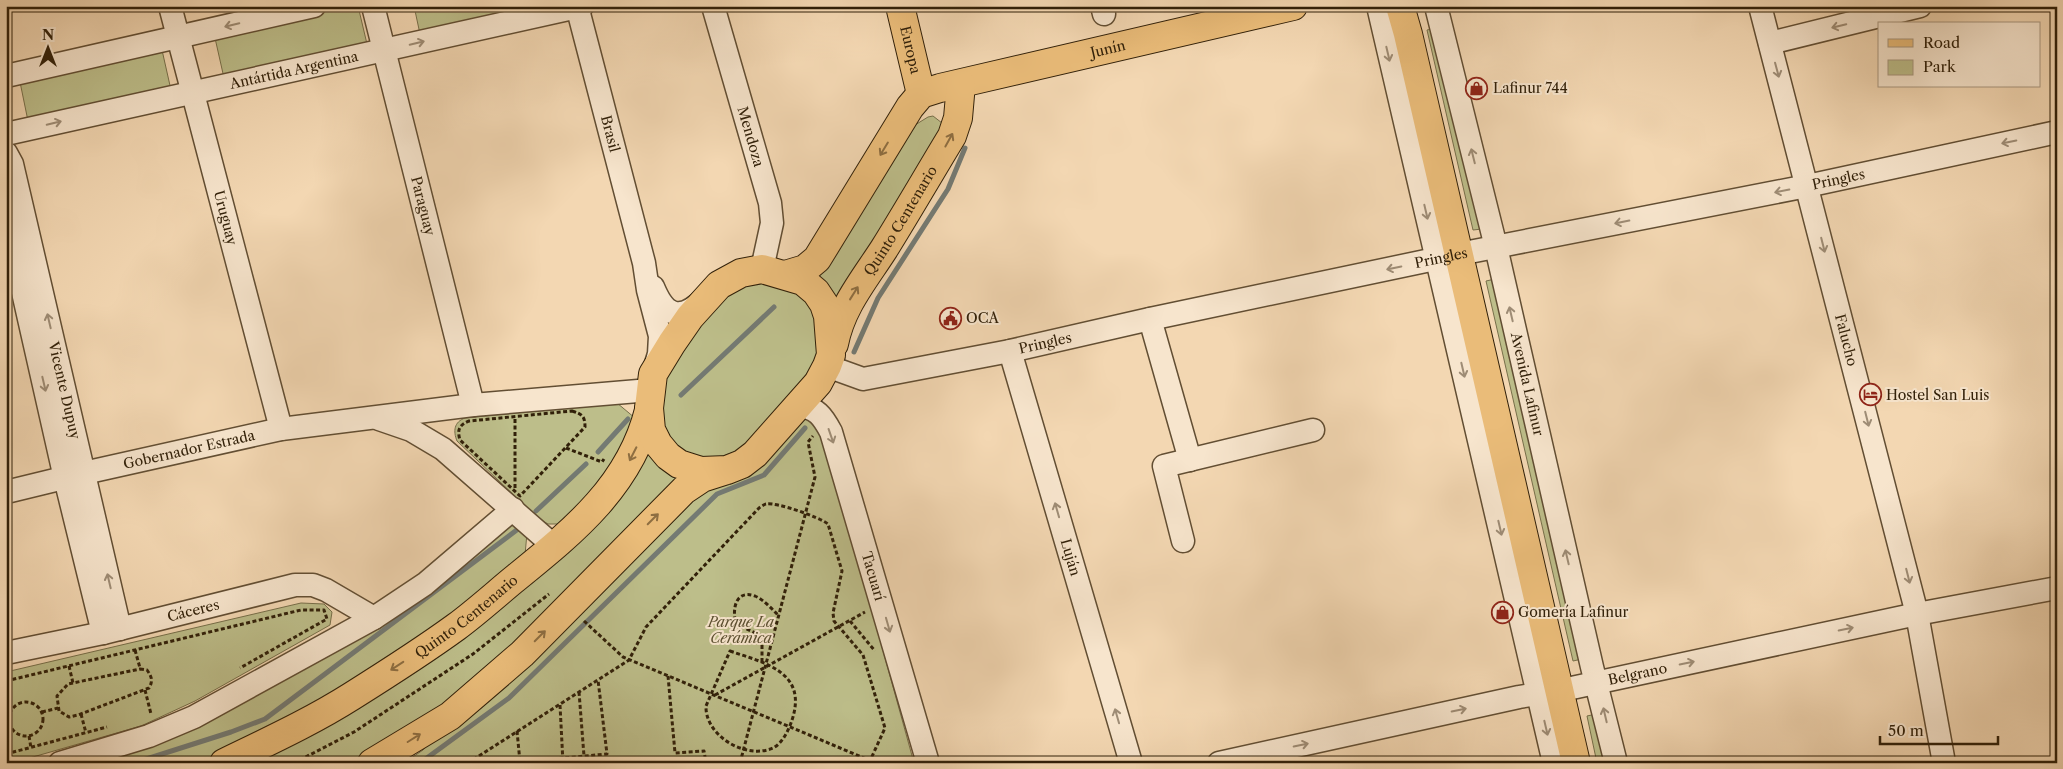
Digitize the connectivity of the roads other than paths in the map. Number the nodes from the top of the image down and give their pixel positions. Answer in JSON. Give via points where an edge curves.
{"nodes":[{"id":1,"x":170,"y":6,"type":"edge"},
{"id":2,"x":314,"y":6,"type":"edge"},
{"id":3,"x":374,"y":6,"type":"edge"},
{"id":4,"x":713,"y":6,"type":"edge"},
{"id":5,"x":900,"y":6,"type":"edge"},
{"id":6,"x":1294,"y":6,"type":"edge"},
{"id":7,"x":1378,"y":6,"type":"edge"},
{"id":8,"x":1400,"y":6,"type":"edge"},
{"id":9,"x":1416,"y":6,"type":"edge"},
{"id":10,"x":1436,"y":6,"type":"edge"},
{"id":11,"x":1760,"y":6,"type":"edge"},
{"id":12,"x":1920,"y":6,"type":"edge"},
{"id":13,"x":579,"y":7,"type":"edge"},
{"id":14,"x":178,"y":37,"type":"junction"},
{"id":15,"x":1770,"y":43,"type":"junction"},
{"id":16,"x":384,"y":50,"type":"junction"},
{"id":17,"x":6,"y":76,"type":"edge"},
{"id":18,"x":961,"y":84,"type":"junction"},
{"id":19,"x":192,"y":92,"type":"junction"},
{"id":20,"x":922,"y":94,"type":"junction"},
{"id":21,"x":2057,"y":132,"type":"edge"},
{"id":22,"x":6,"y":134,"type":"edge"},
{"id":23,"x":6,"y":153,"type":"edge"},
{"id":24,"x":1807,"y":186,"type":"junction"},
{"id":25,"x":6,"y":217,"type":"edge"},
{"id":26,"x":1466,"y":253,"type":"junction"},
{"id":27,"x":644,"y":263,"type":"junction"},
{"id":28,"x":774,"y":272,"type":"junction"},
{"id":29,"x":719,"y":285,"type":"junction"},
{"id":30,"x":1150,"y":319,"type":"junction"},
{"id":31,"x":1010,"y":351,"type":"junction"},
{"id":32,"x":829,"y":360,"type":"junction"},
{"id":33,"x":651,"y":391,"type":"junction"},
{"id":34,"x":473,"y":405,"type":"junction"},
{"id":35,"x":799,"y":405,"type":"junction"},
{"id":36,"x":450,"y":408,"type":"junction"},
{"id":37,"x":373,"y":417,"type":"junction"},
{"id":38,"x":281,"y":429,"type":"junction"},
{"id":39,"x":1313,"y":430,"type":"dead end"},
{"id":40,"x":446,"y":452,"type":"junction"},
{"id":41,"x":1190,"y":460,"type":"junction"},
{"id":42,"x":727,"y":470,"type":"junction"},
{"id":43,"x":74,"y":475,"type":"junction"},
{"id":44,"x":6,"y":492,"type":"edge"},
{"id":45,"x":514,"y":500,"type":"junction"},
{"id":46,"x":1183,"y":541,"type":"dead end"},
{"id":47,"x":554,"y":547,"type":"junction"},
{"id":48,"x":2057,"y":588,"type":"edge"},
{"id":49,"x":1918,"y":614,"type":"junction"},
{"id":50,"x":374,"y":618,"type":"junction"},
{"id":51,"x":111,"y":631,"type":"junction"},
{"id":52,"x":6,"y":653,"type":"edge"},
{"id":53,"x":1567,"y":688,"type":"junction"},
{"id":54,"x":60,"y":763,"type":"edge"},
{"id":55,"x":224,"y":763,"type":"edge"},
{"id":56,"x":372,"y":763,"type":"edge"},
{"id":57,"x":928,"y":763,"type":"edge"},
{"id":58,"x":1131,"y":763,"type":"edge"},
{"id":59,"x":1219,"y":763,"type":"edge"},
{"id":60,"x":1554,"y":763,"type":"edge"},
{"id":61,"x":1576,"y":763,"type":"edge"},
{"id":62,"x":1591,"y":763,"type":"edge"},
{"id":63,"x":1616,"y":763,"type":"edge"},
{"id":64,"x":1944,"y":763,"type":"edge"}],
"edges":[{"from":1,"to":14,"type":"street","name":"Uruguay"},
{"from":2,"to":14,"type":"street","one_way":true},
{"from":3,"to":16,"type":"street","name":"Paraguay"},
{"from":4,"to":28,"type":"street","name":"Mendoza","via":[[770,203]]},
{"from":5,"to":20,"type":"main road","name":"Europa"},
{"from":6,"to":18,"type":"main road","name":"Junín"},
{"from":7,"to":26,"type":"street","name":"Avenida Lafinur","one_way":true},
{"from":8,"to":26,"type":"main road","name":"Avenida Lafinur"},
{"from":9,"to":26,"type":"main road","name":"Avenida Lafinur"},
{"from":26,"to":10,"type":"street","name":"Avenida Lafinur","one_way":true},
{"from":11,"to":15,"type":"street","name":"Falucho"},
{"from":12,"to":15,"type":"street","one_way":true},
{"from":16,"to":13,"type":"street","name":"Antártida Argentina","one_way":true},
{"from":13,"to":27,"type":"street","name":"Brasil"},
{"from":14,"to":17,"type":"street"},
{"from":14,"to":19,"type":"street","name":"Uruguay"},
{"from":15,"to":24,"type":"street","name":"Falucho","one_way":true},
{"from":16,"to":19,"type":"street","name":"Antártida Argentina"},
{"from":16,"to":34,"type":"street","name":"Paraguay"},
{"from":18,"to":20,"type":"main road","name":"Junín"},
{"from":32,"to":18,"type":"main road","name":"Quinto Centenario","one_way":true,"via":[[845,308],[952,136],[958,118]]},
{"from":22,"to":19,"type":"street","name":"Antártida Argentina","one_way":true},
{"from":19,"to":38,"type":"street","name":"Uruguay"},
{"from":20,"to":28,"type":"main road","one_way":true,"via":[[910,108],[817,259],[805,269]]},
{"from":21,"to":24,"type":"street","name":"Pringles","one_way":true},
{"from":43,"to":23,"type":"street","name":"Vicente Dupuy","one_way":true,"via":[[12,164]]},
{"from":24,"to":26,"type":"street","name":"Pringles","one_way":true},
{"from":24,"to":49,"type":"street","name":"Falucho","one_way":true},
{"from":25,"to":43,"type":"street","name":"Vicente Dupuy","one_way":true},
{"from":26,"to":30,"type":"street","name":"Pringles","one_way":true},
{"from":26,"to":53,"type":"main road","name":"Avenida Lafinur"},
{"from":26,"to":53,"type":"street","name":"Avenida Lafinur","one_way":true},
{"from":27,"to":29,"type":"street","name":"Brasil","via":[[659,302],[672,313],[691,309]]},
{"from":27,"to":33,"type":"street","name":"Brasil","via":[[660,336]]},
{"from":28,"to":29,"type":"main road","name":"Quinto Centenario","via":[[741,273]]},
{"from":28,"to":32,"type":"main road","via":[[803,281],[824,304],[828,316]]},
{"from":29,"to":33,"type":"main road","name":"Quinto Centenario","via":[[672,343]]},
{"from":30,"to":31,"type":"street","name":"Pringles"},
{"from":30,"to":41,"type":"street"},
{"from":31,"to":32,"type":"street","name":"Pringles","via":[[863,379]]},
{"from":58,"to":31,"type":"street","name":"Luján","one_way":true},
{"from":32,"to":35,"type":"main road","via":[[818,383]]},
{"from":33,"to":34,"type":"street","name":"Gobernador Estrada"},
{"from":33,"to":42,"type":"main road","via":[[651,430],[668,456],[680,464],[701,470]]},
{"from":33,"to":47,"type":"main road","name":"Quinto Centenario","one_way":true,"via":[[641,437],[618,481]]},
{"from":34,"to":36,"type":"street","name":"Gobernador Estrada"},
{"from":35,"to":42,"type":"main road","via":[[755,454]]},
{"from":35,"to":57,"type":"street","name":"Tacuarí","one_way":true,"via":[[816,411],[831,432]]},
{"from":36,"to":37,"type":"street","name":"Gobernador Estrada"},
{"from":36,"to":40,"type":"street","via":[[440,423],[438,438]]},
{"from":37,"to":38,"type":"street","name":"Gobernador Estrada"},
{"from":37,"to":40,"type":"street","name":"Gobernador Estrada","via":[[411,430]]},
{"from":38,"to":43,"type":"street","name":"Gobernador Estrada"},
{"from":39,"to":41,"type":"street"},
{"from":40,"to":45,"type":"street","name":"Gobernador Estrada"},
{"from":41,"to":46,"type":"street","via":[[1164,466]]},
{"from":56,"to":42,"type":"main road","one_way":true,"via":[[450,716],[522,654],[684,490],[702,478]]},
{"from":43,"to":44,"type":"street","name":"Gobernador Estrada"},
{"from":43,"to":51,"type":"street","name":"Vicente Dupuy"},
{"from":45,"to":47,"type":"street","name":"Gobernador Estrada"},
{"from":45,"to":50,"type":"street","via":[[425,584]]},
{"from":47,"to":55,"type":"main road","name":"Quinto Centenario","one_way":true,"via":[[456,627],[351,697]]},
{"from":48,"to":49,"type":"street","name":"Belgrano"},
{"from":53,"to":49,"type":"street","name":"Belgrano","one_way":true},
{"from":49,"to":64,"type":"street","name":"Falucho"},
{"from":50,"to":51,"type":"street","name":"Cáceres","via":[[326,590],[313,585],[295,585]]},
{"from":50,"to":54,"type":"street","via":[[194,717],[149,736]]},
{"from":51,"to":52,"type":"street","name":"Cáceres"},
{"from":59,"to":53,"type":"street","name":"Belgrano","one_way":true},
{"from":53,"to":60,"type":"street","name":"Avenida Lafinur","one_way":true},
{"from":53,"to":61,"type":"main road","name":"Avenida Lafinur"},
{"from":53,"to":62,"type":"main road","name":"Avenida Lafinur"},
{"from":63,"to":53,"type":"street","name":"Avenida Lafinur","one_way":true}]}
